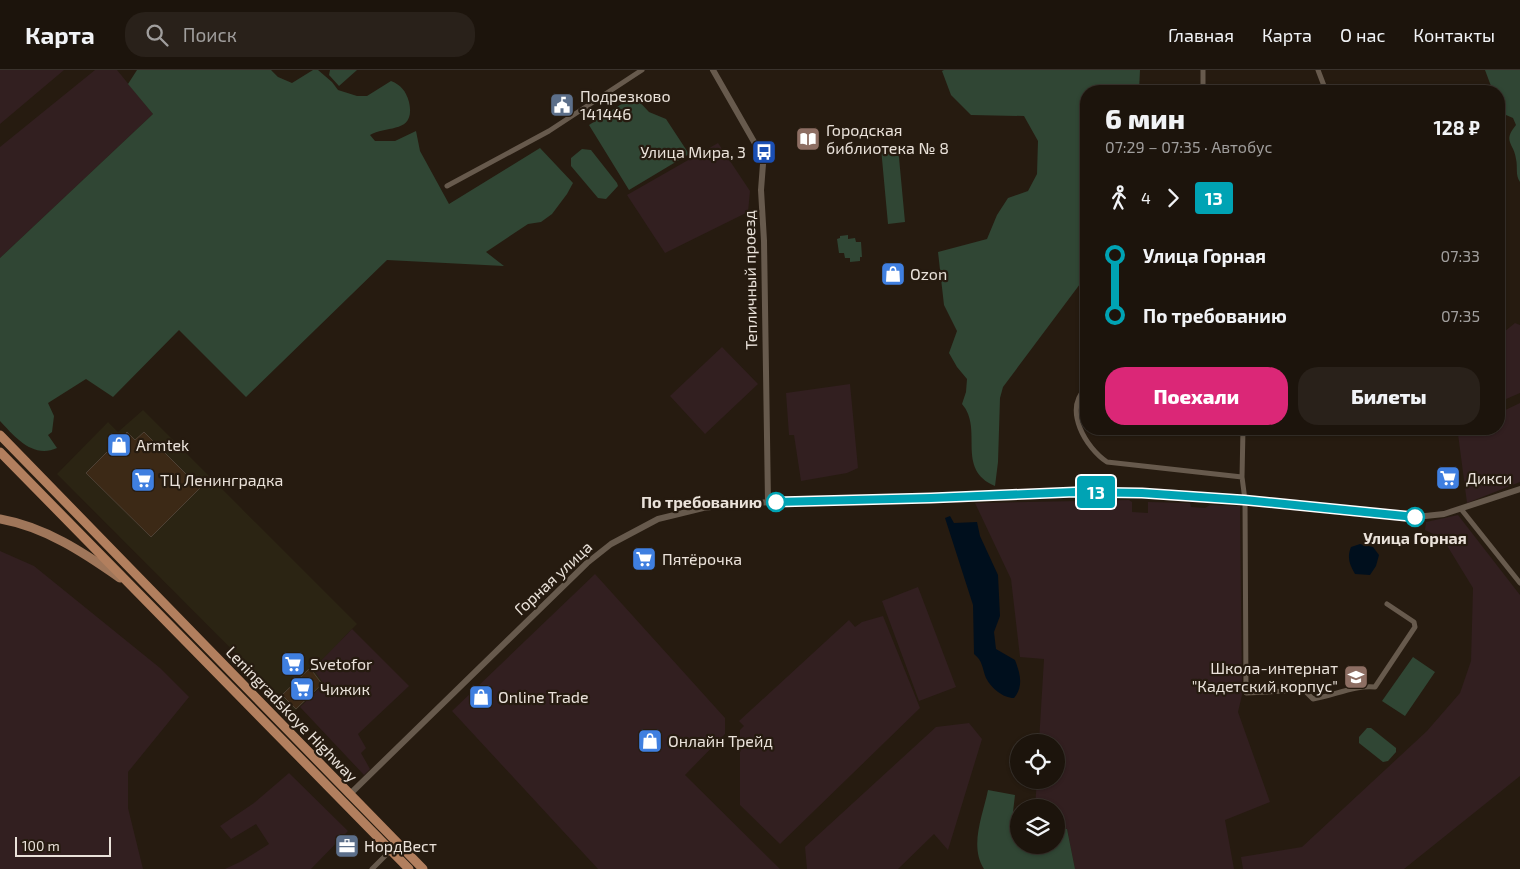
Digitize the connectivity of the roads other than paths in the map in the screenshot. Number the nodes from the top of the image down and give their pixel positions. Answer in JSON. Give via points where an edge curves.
{"nodes":[{"id":1,"x":642,"y":70,"type":"edge"},
{"id":2,"x":713,"y":70,"type":"edge"},
{"id":3,"x":1203,"y":70,"type":"edge"},
{"id":4,"x":1318,"y":70,"type":"edge"},
{"id":5,"x":1203,"y":85,"type":"edge"},
{"id":6,"x":1324,"y":85,"type":"edge"},
{"id":7,"x":447,"y":186,"type":"dead end"},
{"id":8,"x":1080,"y":397,"type":"edge"},
{"id":9,"x":1080,"y":428,"type":"edge"},
{"id":10,"x":0,"y":435,"type":"edge"},
{"id":11,"x":1084,"y":435,"type":"edge"},
{"id":12,"x":1244,"y":435,"type":"edge"},
{"id":13,"x":0,"y":452,"type":"edge"},
{"id":14,"x":1242,"y":477,"type":"junction"},
{"id":15,"x":1520,"y":490,"type":"edge"},
{"id":16,"x":1244,"y":500,"type":"junction"},
{"id":17,"x":768,"y":502,"type":"junction"},
{"id":18,"x":1460,"y":509,"type":"junction"},
{"id":19,"x":0,"y":519,"type":"edge"},
{"id":20,"x":1520,"y":584,"type":"edge"},
{"id":21,"x":131,"y":585,"type":"junction"},
{"id":22,"x":1387,"y":604,"type":"dead end"},
{"id":23,"x":349,"y":795,"type":"junction"},
{"id":24,"x":390,"y":850,"type":"junction"},
{"id":25,"x":372,"y":869,"type":"edge"},
{"id":26,"x":409,"y":869,"type":"edge"},
{"id":27,"x":423,"y":869,"type":"edge"}],
"edges":[{"from":1,"to":7,"type":"street","via":[[549,131]]},
{"from":2,"to":17,"type":"street","name":"Тепличный проезд","via":[[761,154],[763,164]]},
{"from":3,"to":5,"type":"street"},
{"from":4,"to":6,"type":"street"},
{"from":8,"to":9,"type":"street"},
{"from":10,"to":23,"type":"highway","name":"Leningradskoye Highway"},
{"from":11,"to":14,"type":"street","via":[[1095,454],[1107,462]]},
{"from":12,"to":14,"type":"street"},
{"from":13,"to":21,"type":"highway","name":"Leningradskoye Highway"},
{"from":14,"to":16,"type":"street"},
{"from":15,"to":18,"type":"street","name":"Горная улица"},
{"from":16,"to":17,"type":"street","name":"Горная улица","via":[[1194,495],[1075,492]]},
{"from":16,"to":18,"type":"street","name":"Горная улица","via":[[1416,517]]},
{"from":16,"to":22,"type":"street","via":[[1246,693],[1304,690],[1313,699],[1327,697],[1334,692],[1375,686],[1415,627],[1414,622]]},
{"from":17,"to":23,"type":"street","name":"Горная улица","via":[[677,513],[635,529],[605,548]]},
{"from":18,"to":20,"type":"street"},
{"from":19,"to":21,"type":"main road","via":[[61,540]]},
{"from":21,"to":24,"type":"highway","name":"Leningradskoye Highway"},
{"from":23,"to":27,"type":"highway","name":"Leningradskoye Highway"},
{"from":24,"to":25,"type":"street"},
{"from":24,"to":26,"type":"highway","name":"Leningradskoye Highway"}]}
